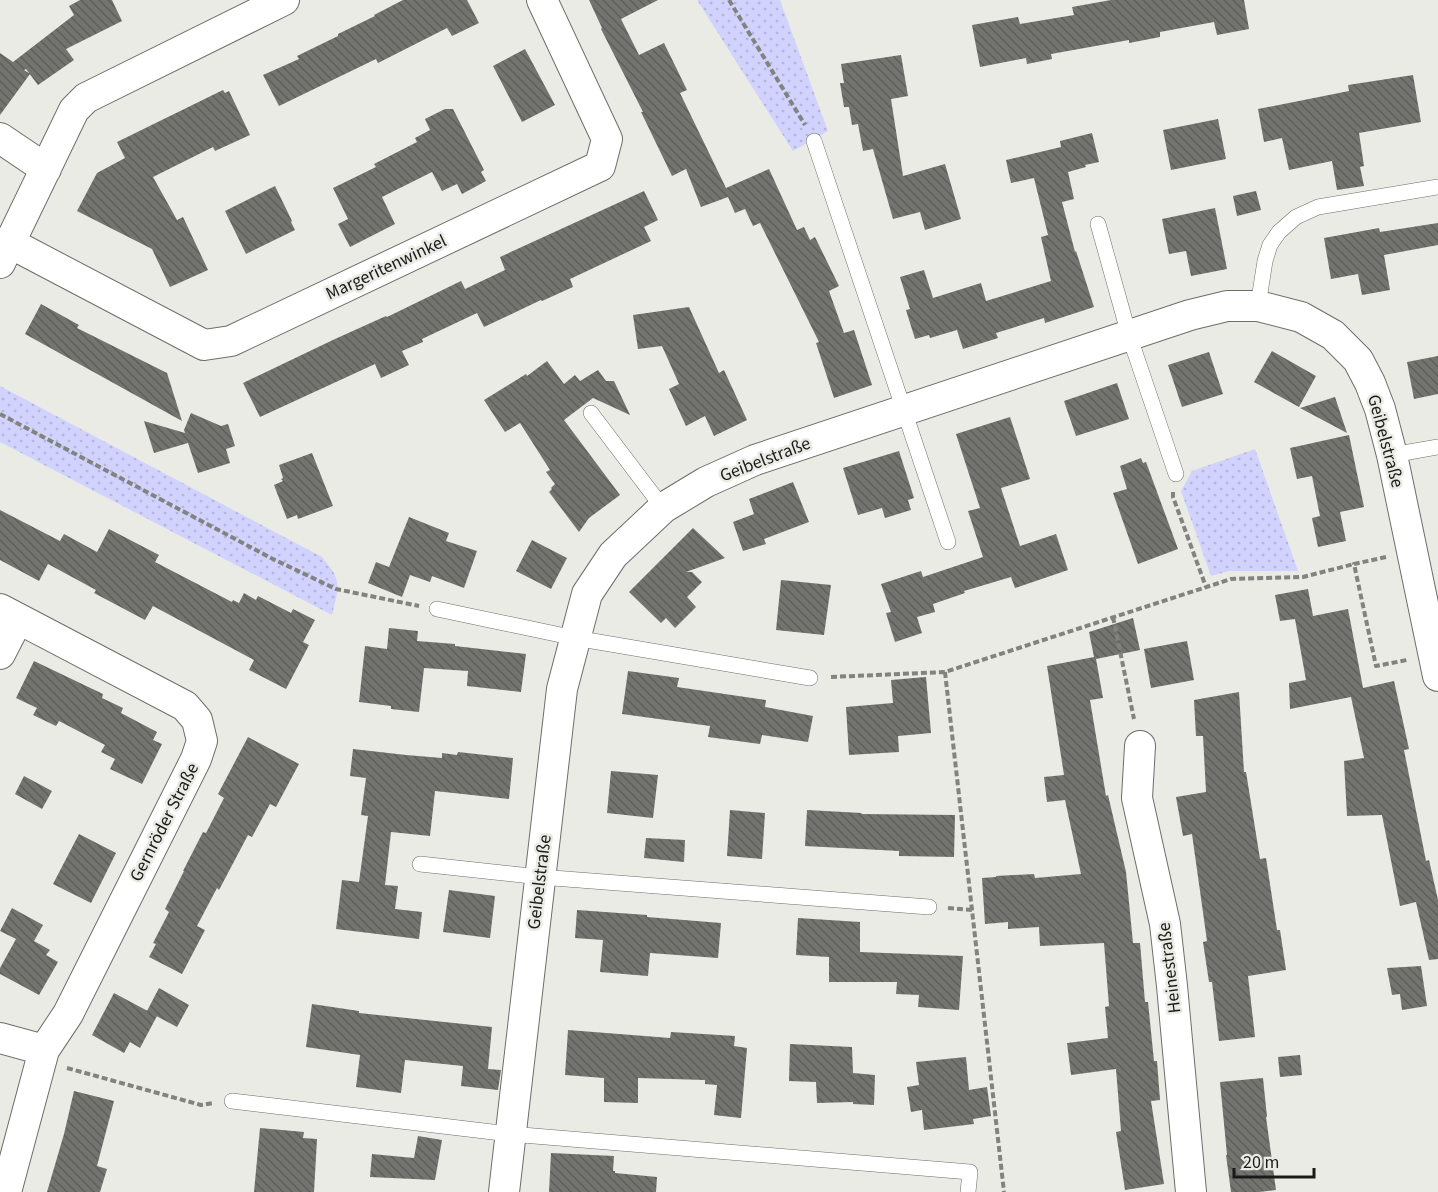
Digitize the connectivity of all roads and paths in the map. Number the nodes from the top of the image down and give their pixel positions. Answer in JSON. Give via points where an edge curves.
{"nodes":[{"id":1,"x":284,"y":0,"type":"edge"},
{"id":2,"x":542,"y":0,"type":"edge"},
{"id":3,"x":729,"y":0,"type":"edge"},
{"id":4,"x":0,"y":138,"type":"edge"},
{"id":5,"x":814,"y":141,"type":"joint"},
{"id":6,"x":46,"y":169,"type":"junction"},
{"id":7,"x":1438,"y":187,"type":"edge"},
{"id":8,"x":1098,"y":224,"type":"dead end"},
{"id":9,"x":5,"y":253,"type":"edge"},
{"id":10,"x":1258,"y":306,"type":"junction"},
{"id":11,"x":1129,"y":335,"type":"junction"},
{"id":12,"x":904,"y":410,"type":"junction"},
{"id":13,"x":591,"y":413,"type":"dead end"},
{"id":14,"x":0,"y":414,"type":"edge"},
{"id":15,"x":1438,"y":447,"type":"edge"},
{"id":16,"x":1392,"y":455,"type":"junction"},
{"id":17,"x":1176,"y":474,"type":"joint"},
{"id":18,"x":663,"y":508,"type":"junction"},
{"id":19,"x":948,"y":542,"type":"dead end"},
{"id":20,"x":1413,"y":552,"type":"junction"},
{"id":21,"x":1354,"y":564,"type":"junction"},
{"id":22,"x":1206,"y":587,"type":"junction"},
{"id":23,"x":437,"y":609,"type":"joint"},
{"id":24,"x":9,"y":614,"type":"edge"},
{"id":25,"x":1113,"y":617,"type":"junction"},
{"id":26,"x":574,"y":638,"type":"junction"},
{"id":27,"x":0,"y":654,"type":"edge"},
{"id":28,"x":1436,"y":665,"type":"edge"},
{"id":29,"x":945,"y":672,"type":"junction"},
{"id":30,"x":810,"y":678,"type":"joint"},
{"id":31,"x":1133,"y":711,"type":"dead end"},
{"id":32,"x":1140,"y":746,"type":"dead end"},
{"id":33,"x":420,"y":864,"type":"dead end"},
{"id":34,"x":540,"y":877,"type":"junction"},
{"id":35,"x":929,"y":907,"type":"dead end"},
{"id":36,"x":0,"y":1038,"type":"edge"},
{"id":37,"x":44,"y":1050,"type":"junction"},
{"id":38,"x":232,"y":1101,"type":"joint"},
{"id":39,"x":510,"y":1134,"type":"junction"},
{"id":40,"x":6,"y":1192,"type":"edge"},
{"id":41,"x":504,"y":1192,"type":"edge"},
{"id":42,"x":968,"y":1192,"type":"edge"},
{"id":43,"x":1004,"y":1192,"type":"edge"},
{"id":44,"x":1191,"y":1192,"type":"edge"}],
"edges":[{"from":1,"to":6,"type":"street","via":[[86,98],[74,110]]},
{"from":2,"to":9,"type":"street","name":"Margeritenwinkel","via":[[607,139],[600,166],[231,341],[204,345]]},
{"from":3,"to":5,"type":"path"},
{"from":4,"to":6,"type":"street"},
{"from":5,"to":12,"type":"lane"},
{"from":6,"to":9,"type":"street"},
{"from":7,"to":10,"type":"lane","via":[[1318,207],[1296,217],[1270,245]]},
{"from":8,"to":11,"type":"lane"},
{"from":10,"to":11,"type":"street","name":"Geibelstraße","via":[[1227,306]]},
{"from":10,"to":16,"type":"street","name":"Geibelstraße","via":[[1301,316],[1333,335],[1358,360],[1380,409]]},
{"from":11,"to":12,"type":"street","name":"Geibelstraße"},
{"from":11,"to":17,"type":"lane"},
{"from":12,"to":18,"type":"street","name":"Geibelstraße","via":[[755,459]]},
{"from":12,"to":19,"type":"lane"},
{"from":13,"to":18,"type":"lane"},
{"from":14,"to":23,"type":"path","via":[[336,589]]},
{"from":15,"to":16,"type":"lane"},
{"from":16,"to":20,"type":"street","name":"Geibelstraße"},
{"from":17,"to":22,"type":"path","via":[[1173,497]]},
{"from":18,"to":26,"type":"street","name":"Geibelstraße","via":[[613,555],[587,594]]},
{"from":20,"to":21,"type":"path"},
{"from":20,"to":28,"type":"street","name":"Geibelstraße"},
{"from":21,"to":22,"type":"path","via":[[1303,577],[1231,579]]},
{"from":21,"to":28,"type":"path","via":[[1376,666]]},
{"from":22,"to":25,"type":"path"},
{"from":23,"to":26,"type":"lane"},
{"from":24,"to":27,"type":"street"},
{"from":24,"to":37,"type":"street","name":"Gernröder Straße","via":[[185,706],[197,720],[202,741],[68,1014]]},
{"from":25,"to":29,"type":"path"},
{"from":25,"to":31,"type":"path"},
{"from":26,"to":30,"type":"lane"},
{"from":26,"to":34,"type":"street","name":"Geibelstraße","via":[[562,689]]},
{"from":29,"to":30,"type":"path"},
{"from":29,"to":43,"type":"path"},
{"from":32,"to":44,"type":"street","name":"Heinestraße","via":[[1137,798],[1165,924]]},
{"from":33,"to":34,"type":"lane"},
{"from":34,"to":35,"type":"lane"},
{"from":34,"to":39,"type":"street","name":"Geibelstraße"},
{"from":36,"to":37,"type":"street"},
{"from":37,"to":38,"type":"path","via":[[62,1066],[201,1105]]},
{"from":37,"to":40,"type":"street","name":"Gernröder Straße"},
{"from":38,"to":39,"type":"lane"},
{"from":39,"to":41,"type":"street","name":"Geibelstraße"},
{"from":39,"to":42,"type":"lane","via":[[970,1172]]}]}
